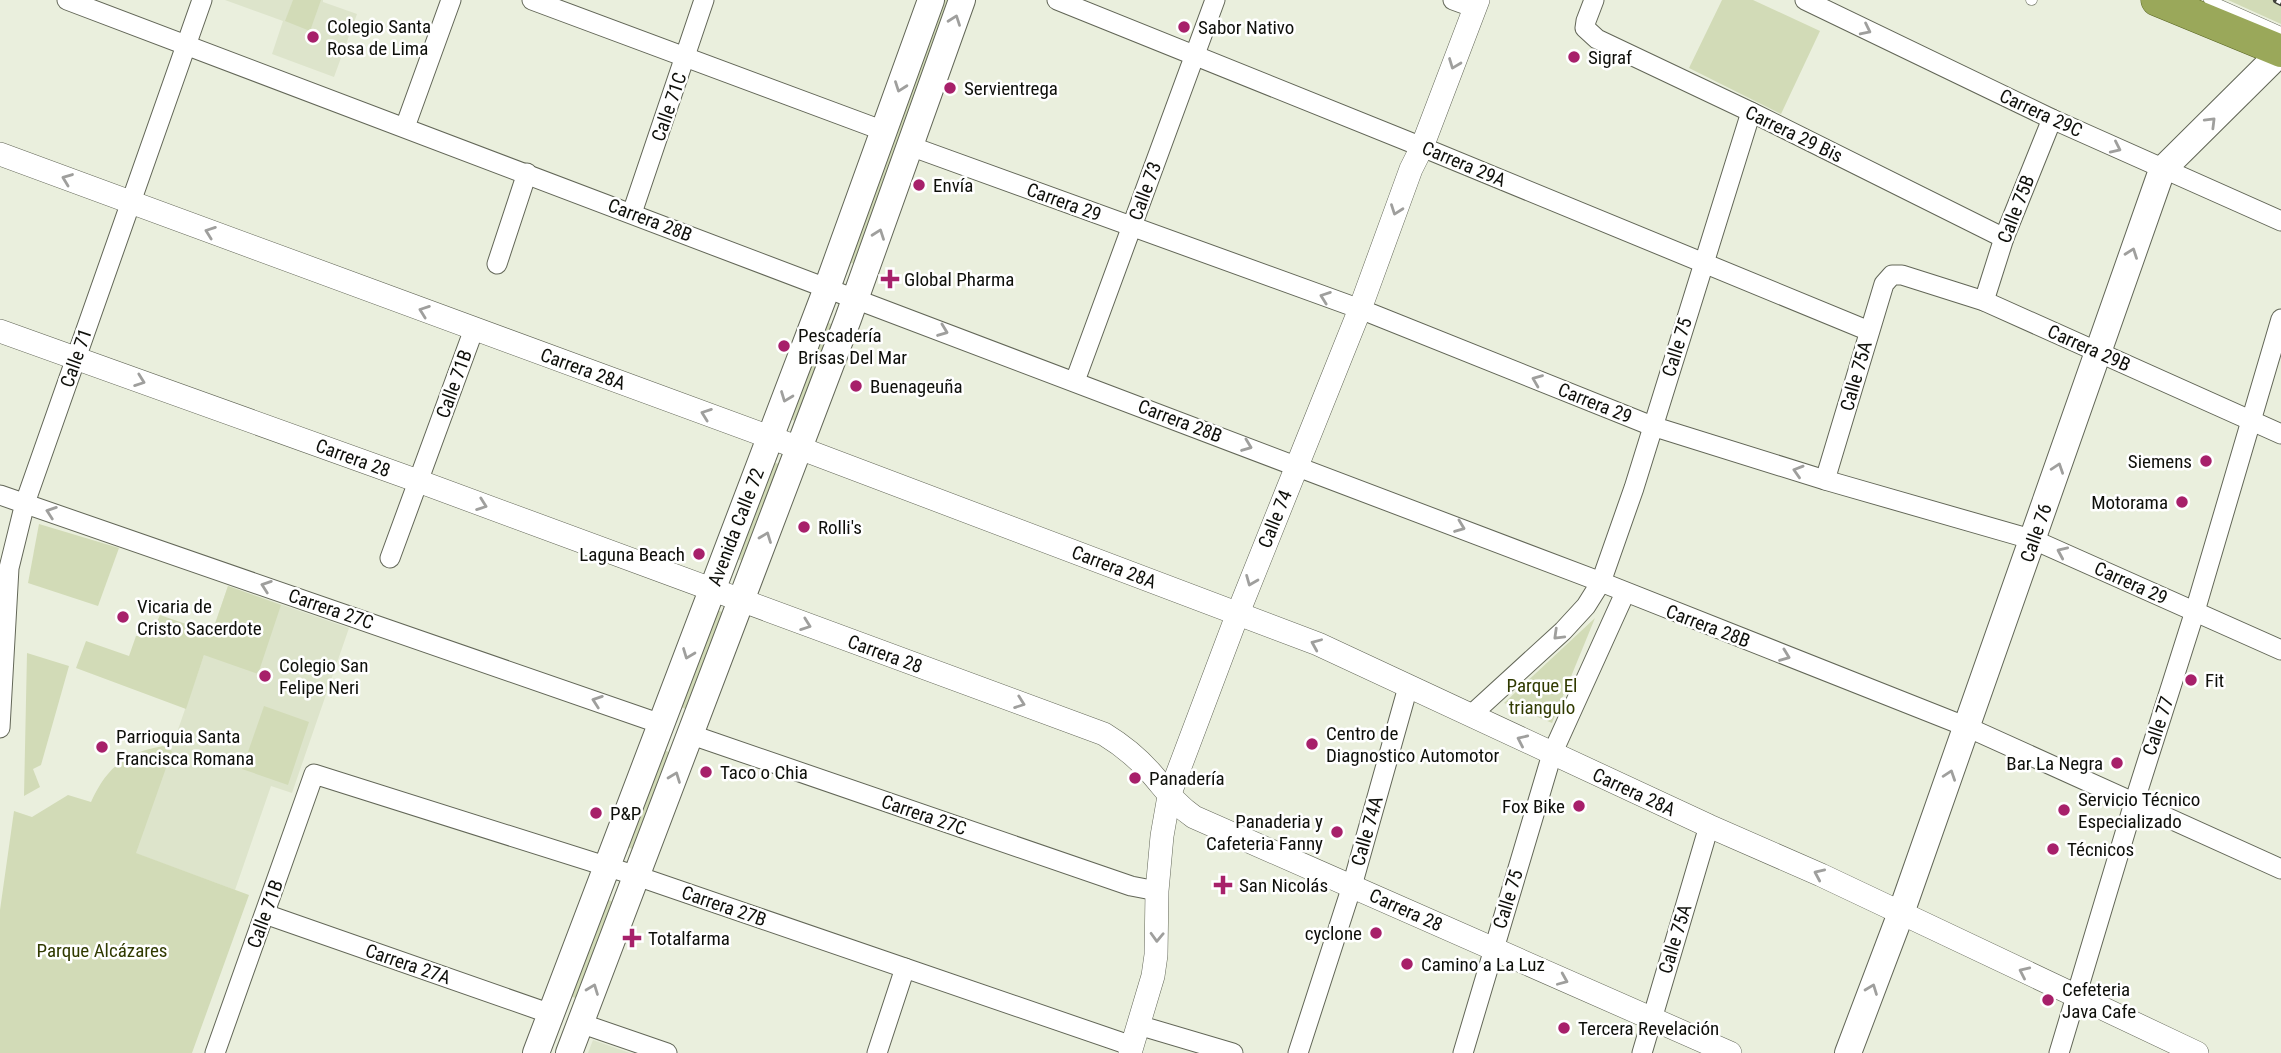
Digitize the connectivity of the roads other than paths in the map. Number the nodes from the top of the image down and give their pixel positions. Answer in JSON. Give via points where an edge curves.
{"nodes":[{"id":1,"x":67,"y":0,"type":"edge"},
{"id":2,"x":202,"y":0,"type":"edge"},
{"id":3,"x":451,"y":0,"type":"edge"},
{"id":4,"x":532,"y":0,"type":"edge"},
{"id":5,"x":704,"y":0,"type":"edge"},
{"id":6,"x":931,"y":0,"type":"edge"},
{"id":7,"x":962,"y":0,"type":"edge"},
{"id":8,"x":1057,"y":0,"type":"edge"},
{"id":9,"x":1215,"y":0,"type":"edge"},
{"id":10,"x":1453,"y":0,"type":"edge"},
{"id":11,"x":1594,"y":0,"type":"edge"},
{"id":12,"x":1805,"y":0,"type":"edge"},
{"id":13,"x":2157,"y":0,"type":"edge"},
{"id":14,"x":2209,"y":0,"type":"edge"},
{"id":15,"x":1476,"y":4,"type":"edge"},
{"id":16,"x":2281,"y":32,"type":"edge"},
{"id":17,"x":186,"y":45,"type":"junction"},
{"id":18,"x":2281,"y":52,"type":"edge"},
{"id":19,"x":1195,"y":55,"type":"junction"},
{"id":20,"x":686,"y":57,"type":"junction"},
{"id":21,"x":1751,"y":112,"type":"junction"},
{"id":22,"x":2052,"y":119,"type":"junction"},
{"id":23,"x":405,"y":127,"type":"junction"},
{"id":24,"x":884,"y":131,"type":"junction"},
{"id":25,"x":910,"y":146,"type":"junction"},
{"id":26,"x":1422,"y":147,"type":"junction"},
{"id":27,"x":0,"y":154,"type":"edge"},
{"id":28,"x":2162,"y":170,"type":"junction"},
{"id":29,"x":527,"y":173,"type":"junction"},
{"id":30,"x":131,"y":203,"type":"junction"},
{"id":31,"x":632,"y":213,"type":"junction"},
{"id":32,"x":2281,"y":221,"type":"edge"},
{"id":33,"x":1132,"y":227,"type":"junction"},
{"id":34,"x":2004,"y":238,"type":"junction"},
{"id":35,"x":497,"y":264,"type":"dead end"},
{"id":36,"x":1703,"y":264,"type":"junction"},
{"id":37,"x":1892,"y":275,"type":"joint"},
{"id":38,"x":827,"y":288,"type":"junction"},
{"id":39,"x":856,"y":298,"type":"junction"},
{"id":40,"x":1984,"y":301,"type":"junction"},
{"id":41,"x":1360,"y":309,"type":"junction"},
{"id":42,"x":2281,"y":319,"type":"edge"},
{"id":43,"x":474,"y":329,"type":"junction"},
{"id":44,"x":0,"y":331,"type":"edge"},
{"id":45,"x":1869,"y":331,"type":"junction"},
{"id":46,"x":2097,"y":352,"type":"junction"},
{"id":47,"x":76,"y":358,"type":"junction"},
{"id":48,"x":1075,"y":381,"type":"junction"},
{"id":49,"x":2251,"y":420,"type":"junction"},
{"id":50,"x":1652,"y":426,"type":"junction"},
{"id":51,"x":2281,"y":434,"type":"edge"},
{"id":52,"x":771,"y":437,"type":"junction"},
{"id":53,"x":800,"y":448,"type":"junction"},
{"id":54,"x":1296,"y":465,"type":"junction"},
{"id":55,"x":1825,"y":480,"type":"junction"},
{"id":56,"x":418,"y":481,"type":"junction"},
{"id":57,"x":0,"y":495,"type":"edge"},
{"id":58,"x":25,"y":503,"type":"junction"},
{"id":59,"x":2034,"y":540,"type":"junction"},
{"id":60,"x":390,"y":558,"type":"dead end"},
{"id":61,"x":1601,"y":582,"type":"junction"},
{"id":62,"x":712,"y":590,"type":"junction"},
{"id":63,"x":1625,"y":593,"type":"junction"},
{"id":64,"x":742,"y":601,"type":"junction"},
{"id":65,"x":2195,"y":611,"type":"junction"},
{"id":66,"x":1238,"y":613,"type":"junction"},
{"id":67,"x":2281,"y":650,"type":"edge"},
{"id":68,"x":2,"y":663,"type":"edge"},
{"id":69,"x":1408,"y":687,"type":"junction"},
{"id":70,"x":1471,"y":716,"type":"junction"},
{"id":71,"x":661,"y":724,"type":"junction"},
{"id":72,"x":1966,"y":727,"type":"junction"},
{"id":73,"x":0,"y":728,"type":"edge"},
{"id":74,"x":692,"y":734,"type":"junction"},
{"id":75,"x":1552,"y":754,"type":"junction"},
{"id":76,"x":314,"y":774,"type":"joint"},
{"id":77,"x":1169,"y":796,"type":"junction"},
{"id":78,"x":2134,"y":803,"type":"junction"},
{"id":79,"x":1709,"y":826,"type":"junction"},
{"id":80,"x":607,"y":867,"type":"junction"},
{"id":81,"x":2281,"y":869,"type":"edge"},
{"id":82,"x":637,"y":876,"type":"junction"},
{"id":83,"x":1352,"y":886,"type":"junction"},
{"id":84,"x":1157,"y":891,"type":"junction"},
{"id":85,"x":1901,"y":913,"type":"junction"},
{"id":86,"x":265,"y":914,"type":"junction"},
{"id":87,"x":1493,"y":950,"type":"junction"},
{"id":88,"x":905,"y":968,"type":"junction"},
{"id":89,"x":2076,"y":997,"type":"junction"},
{"id":90,"x":551,"y":1014,"type":"junction"},
{"id":91,"x":1651,"y":1019,"type":"junction"},
{"id":92,"x":580,"y":1023,"type":"junction"},
{"id":93,"x":1133,"y":1041,"type":"edge"},
{"id":94,"x":215,"y":1053,"type":"edge"},
{"id":95,"x":536,"y":1053,"type":"edge"},
{"id":96,"x":569,"y":1053,"type":"edge"},
{"id":97,"x":667,"y":1053,"type":"edge"},
{"id":98,"x":877,"y":1053,"type":"edge"},
{"id":99,"x":1233,"y":1053,"type":"edge"},
{"id":100,"x":1298,"y":1053,"type":"edge"},
{"id":101,"x":1462,"y":1053,"type":"edge"},
{"id":102,"x":1642,"y":1053,"type":"edge"},
{"id":103,"x":1730,"y":1053,"type":"edge"},
{"id":104,"x":1848,"y":1053,"type":"edge"},
{"id":105,"x":2059,"y":1053,"type":"edge"},
{"id":106,"x":2197,"y":1053,"type":"edge"}],
"edges":[{"from":1,"to":17,"type":"street","name":"Carrera 28B"},
{"from":2,"to":17,"type":"street","name":"Calle 71"},
{"from":3,"to":23,"type":"street"},
{"from":4,"to":20,"type":"street"},
{"from":5,"to":20,"type":"street","name":"Calle 71C"},
{"from":6,"to":24,"type":"main road","name":"Avenida Calle 72","one_way":true},
{"from":25,"to":7,"type":"main road","name":"Avenida Calle 72","one_way":true},
{"from":8,"to":19,"type":"street","name":"Carrera 29A"},
{"from":9,"to":19,"type":"street","name":"Calle 73"},
{"from":10,"to":15,"type":"street"},
{"from":11,"to":21,"type":"street","name":"Carrera 29 Bis","via":[[1585,28],[1597,39]]},
{"from":12,"to":22,"type":"street","name":"Carrera 29C","one_way":true},
{"from":13,"to":18,"type":"highway"},
{"from":14,"to":16,"type":"lane"},
{"from":15,"to":26,"type":"street","name":"Calle 74","one_way":true},
{"from":17,"to":23,"type":"street","name":"Carrera 28B"},
{"from":17,"to":30,"type":"street","name":"Calle 71"},
{"from":28,"to":18,"type":"main road","name":"Calle 76","one_way":true},
{"from":19,"to":26,"type":"street","name":"Carrera 29A"},
{"from":19,"to":33,"type":"street","name":"Calle 73"},
{"from":20,"to":24,"type":"street"},
{"from":20,"to":31,"type":"street","name":"Calle 71C"},
{"from":21,"to":34,"type":"street","name":"Carrera 29 Bis"},
{"from":21,"to":36,"type":"street","name":"Calle 75"},
{"from":22,"to":28,"type":"street","name":"Carrera 29C","one_way":true},
{"from":22,"to":34,"type":"street","name":"Calle 75B"},
{"from":23,"to":29,"type":"street","name":"Carrera 28B"},
{"from":24,"to":38,"type":"main road","name":"Avenida Calle 72"},
{"from":25,"to":33,"type":"street","name":"Carrera 29"},
{"from":39,"to":25,"type":"main road","name":"Avenida Calle 72","one_way":true},
{"from":26,"to":36,"type":"street","name":"Carrera 29A"},
{"from":26,"to":41,"type":"street","name":"Calle 74","one_way":true},
{"from":30,"to":27,"type":"street","name":"Carrera 28A","one_way":true},
{"from":28,"to":32,"type":"street","name":"Carrera 29C"},
{"from":46,"to":28,"type":"main road","name":"Calle 76","one_way":true},
{"from":29,"to":31,"type":"street","name":"Carrera 28B"},
{"from":29,"to":35,"type":"street"},
{"from":43,"to":30,"type":"street","name":"Carrera 28A","one_way":true},
{"from":30,"to":47,"type":"street","name":"Calle 71"},
{"from":31,"to":38,"type":"street","name":"Carrera 28B"},
{"from":41,"to":33,"type":"street","name":"Carrera 29","one_way":true},
{"from":33,"to":48,"type":"street","name":"Calle 73"},
{"from":34,"to":40,"type":"street","name":"Calle 75B"},
{"from":36,"to":45,"type":"street","name":"Carrera 29A"},
{"from":36,"to":50,"type":"street","name":"Calle 75"},
{"from":37,"to":40,"type":"street","name":"Carrera 29B"},
{"from":37,"to":45,"type":"street","name":"Calle 75A","via":[[1884,284]]},
{"from":38,"to":39,"type":"street","name":"Carrera 28B"},
{"from":38,"to":52,"type":"main road","name":"Avenida Calle 72","one_way":true},
{"from":39,"to":48,"type":"street","name":"Carrera 28B","one_way":true},
{"from":39,"to":53,"type":"main road","name":"Avenida Calle 72"},
{"from":40,"to":46,"type":"street","name":"Carrera 29B"},
{"from":50,"to":41,"type":"street","name":"Carrera 29","one_way":true},
{"from":41,"to":54,"type":"street","name":"Calle 74"},
{"from":42,"to":49,"type":"street","name":"Calle 77"},
{"from":52,"to":43,"type":"street","name":"Carrera 28A","one_way":true},
{"from":43,"to":56,"type":"street","name":"Calle 71B"},
{"from":44,"to":47,"type":"street","name":"Carrera 28"},
{"from":45,"to":55,"type":"street","name":"Calle 75A"},
{"from":46,"to":49,"type":"street","name":"Carrera 29B"},
{"from":59,"to":46,"type":"main road","name":"Calle 76","one_way":true},
{"from":47,"to":56,"type":"street","name":"Carrera 28","one_way":true},
{"from":47,"to":58,"type":"street","name":"Calle 71"},
{"from":48,"to":54,"type":"street","name":"Carrera 28B","one_way":true},
{"from":49,"to":51,"type":"street","name":"Carrera 29B"},
{"from":49,"to":65,"type":"street","name":"Calle 77"},
{"from":55,"to":50,"type":"street","name":"Carrera 29","one_way":true},
{"from":50,"to":61,"type":"street","name":"Calle 75"},
{"from":52,"to":53,"type":"street","name":"Carrera 28A"},
{"from":52,"to":62,"type":"main road","name":"Avenida Calle 72"},
{"from":64,"to":53,"type":"main road","name":"Avenida Calle 72","one_way":true},
{"from":53,"to":66,"type":"street","name":"Carrera 28A"},
{"from":54,"to":61,"type":"street","name":"Carrera 28B","one_way":true},
{"from":54,"to":66,"type":"street","name":"Calle 74","one_way":true},
{"from":55,"to":59,"type":"street","name":"Carrera 29"},
{"from":56,"to":60,"type":"street","name":"Calle 71B"},
{"from":56,"to":62,"type":"street","name":"Carrera 28","one_way":true},
{"from":57,"to":58,"type":"street","name":"Carrera 27C"},
{"from":58,"to":68,"type":"street","name":"Calle 71","via":[[9,568]]},
{"from":71,"to":58,"type":"street","name":"Carrera 27C","one_way":true},
{"from":65,"to":59,"type":"street","name":"Carrera 29","one_way":true},
{"from":59,"to":72,"type":"main road","name":"Calle 76"},
{"from":61,"to":63,"type":"street","name":"Carrera 28B"},
{"from":61,"to":70,"type":"street","name":"Calle 75","one_way":true,"via":[[1563,631]]},
{"from":62,"to":64,"type":"street","name":"Carrera 28"},
{"from":62,"to":71,"type":"main road","name":"Avenida Calle 72","one_way":true},
{"from":63,"to":72,"type":"street","name":"Carrera 28B","one_way":true},
{"from":63,"to":75,"type":"street","name":"Calle 75"},
{"from":64,"to":74,"type":"main road","name":"Avenida Calle 72"},
{"from":64,"to":77,"type":"street","name":"Carrera 28","one_way":true,"via":[[1104,734],[1122,744]]},
{"from":65,"to":67,"type":"street","name":"Carrera 29"},
{"from":65,"to":78,"type":"street","name":"Calle 77"},
{"from":69,"to":66,"type":"street","name":"Carrera 28A","one_way":true,"via":[[1318,644]]},
{"from":66,"to":77,"type":"street","name":"Calle 74"},
{"from":68,"to":73,"type":"street","name":"Calle 71"},
{"from":69,"to":70,"type":"street","name":"Carrera 28A"},
{"from":69,"to":83,"type":"street","name":"Calle 74A"},
{"from":75,"to":70,"type":"street","name":"Carrera 28A","one_way":true},
{"from":71,"to":80,"type":"main road","name":"Avenida Calle 72"},
{"from":72,"to":78,"type":"street","name":"Carrera 28B"},
{"from":85,"to":72,"type":"main road","name":"Calle 76","one_way":true},
{"from":82,"to":74,"type":"main road","name":"Avenida Calle 72","one_way":true},
{"from":74,"to":84,"type":"street","name":"Carrera 27C","via":[[1131,886]]},
{"from":75,"to":79,"type":"street","name":"Carrera 28A"},
{"from":75,"to":87,"type":"street","name":"Calle 75"},
{"from":76,"to":80,"type":"street","name":"Carrera 27B"},
{"from":76,"to":86,"type":"street","name":"Calle 71B"},
{"from":77,"to":83,"type":"street","name":"Carrera 28","via":[[1217,829]]},
{"from":77,"to":84,"type":"street","name":"Calle 74"},
{"from":78,"to":81,"type":"street","name":"Carrera 28B"},
{"from":78,"to":89,"type":"street","name":"Calle 77"},
{"from":85,"to":79,"type":"street","name":"Carrera 28A","one_way":true},
{"from":79,"to":91,"type":"street","name":"Calle 75A"},
{"from":80,"to":82,"type":"street","name":"Carrera 27B"},
{"from":80,"to":90,"type":"main road","name":"Avenida Calle 72"},
{"from":82,"to":88,"type":"street","name":"Carrera 27B"},
{"from":92,"to":82,"type":"main road","name":"Avenida Calle 72","one_way":true},
{"from":83,"to":87,"type":"street","name":"Carrera 28"},
{"from":83,"to":100,"type":"street","name":"Calle 74A"},
{"from":84,"to":93,"type":"street","name":"Calle 74","one_way":true,"via":[[1153,976]]},
{"from":89,"to":85,"type":"street","name":"Carrera 28A","one_way":true},
{"from":104,"to":85,"type":"main road","name":"Calle 76","one_way":true},
{"from":86,"to":90,"type":"street","name":"Carrera 27A"},
{"from":86,"to":94,"type":"street","name":"Calle 71B"},
{"from":87,"to":91,"type":"street","name":"Carrera 28","one_way":true},
{"from":87,"to":101,"type":"street","name":"Calle 75"},
{"from":88,"to":93,"type":"street","name":"Carrera 27B"},
{"from":88,"to":98,"type":"street"},
{"from":89,"to":105,"type":"street","name":"Calle 77"},
{"from":89,"to":106,"type":"street","name":"Carrera 28A"},
{"from":90,"to":95,"type":"main road","name":"Avenida Calle 72"},
{"from":91,"to":102,"type":"street","name":"Calle 75A"},
{"from":91,"to":103,"type":"street","name":"Carrera 28"},
{"from":92,"to":96,"type":"main road","name":"Avenida Calle 72"},
{"from":92,"to":97,"type":"street"},
{"from":93,"to":99,"type":"street","name":"Carrera 27B"}]}
